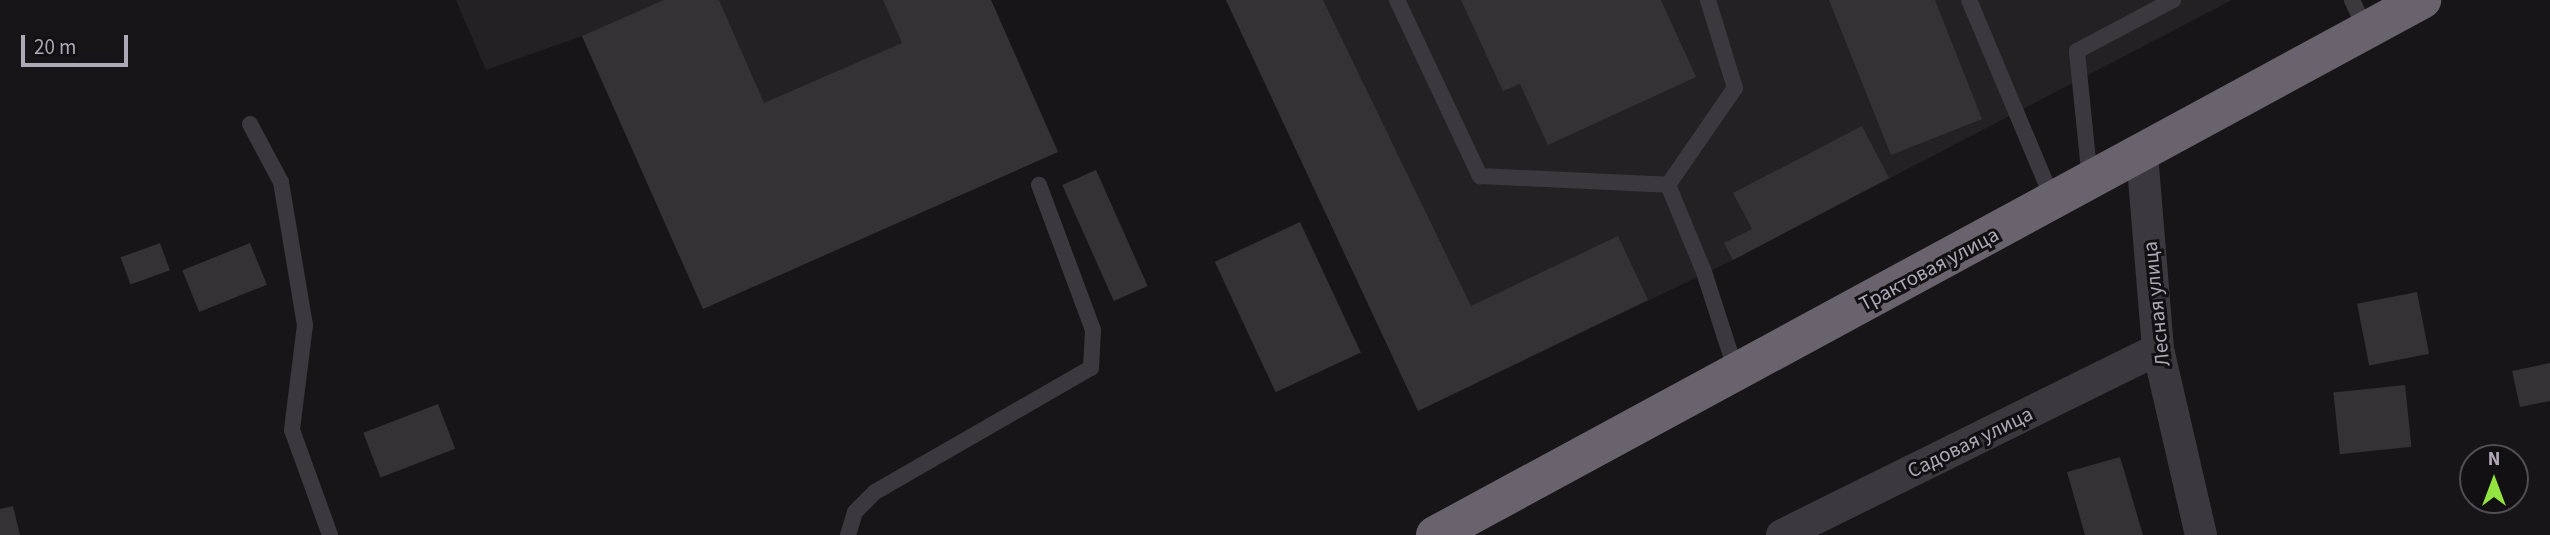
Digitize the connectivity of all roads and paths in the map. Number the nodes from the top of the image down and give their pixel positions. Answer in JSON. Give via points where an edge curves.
{"nodes":[{"id":1,"x":1397,"y":0,"type":"edge"},
{"id":2,"x":1707,"y":0,"type":"edge"},
{"id":3,"x":1969,"y":0,"type":"edge"},
{"id":4,"x":2174,"y":0,"type":"edge"},
{"id":5,"x":2422,"y":0,"type":"edge"},
{"id":6,"x":2359,"y":15,"type":"edge"},
{"id":7,"x":250,"y":124,"type":"dead end"},
{"id":8,"x":2142,"y":154,"type":"junction"},
{"id":9,"x":2090,"y":183,"type":"junction"},
{"id":10,"x":1039,"y":185,"type":"dead end"},
{"id":11,"x":1668,"y":185,"type":"junction"},
{"id":12,"x":2054,"y":202,"type":"junction"},
{"id":13,"x":2158,"y":349,"type":"junction"},
{"id":14,"x":1737,"y":374,"type":"junction"},
{"id":15,"x":330,"y":535,"type":"edge"},
{"id":16,"x":848,"y":535,"type":"edge"},
{"id":17,"x":1435,"y":535,"type":"edge"},
{"id":18,"x":1782,"y":535,"type":"edge"},
{"id":19,"x":2201,"y":535,"type":"edge"}],
"edges":[{"from":1,"to":11,"type":"lane","via":[[1480,176]]},
{"from":2,"to":11,"type":"lane","via":[[1735,88]]},
{"from":3,"to":12,"type":"lane"},
{"from":4,"to":9,"type":"lane","via":[[2077,51]]},
{"from":5,"to":6,"type":"highway","name":"Трактовая улица"},
{"from":6,"to":8,"type":"highway","name":"Трактовая улица"},
{"from":7,"to":15,"type":"lane","via":[[281,182],[305,325],[292,430]]},
{"from":8,"to":9,"type":"highway","name":"Трактовая улица"},
{"from":8,"to":13,"type":"street","name":"Лесная улица"},
{"from":9,"to":12,"type":"highway","name":"Трактовая улица"},
{"from":10,"to":16,"type":"lane","via":[[1093,330],[1091,368],[875,492],[855,512]]},
{"from":11,"to":14,"type":"lane","via":[[1704,272]]},
{"from":12,"to":14,"type":"highway","name":"Трактовая улица"},
{"from":13,"to":18,"type":"street","name":"Садовая улица"},
{"from":13,"to":19,"type":"street","name":"Лесная улица"},
{"from":14,"to":17,"type":"highway","name":"Трактовая улица"}]}
